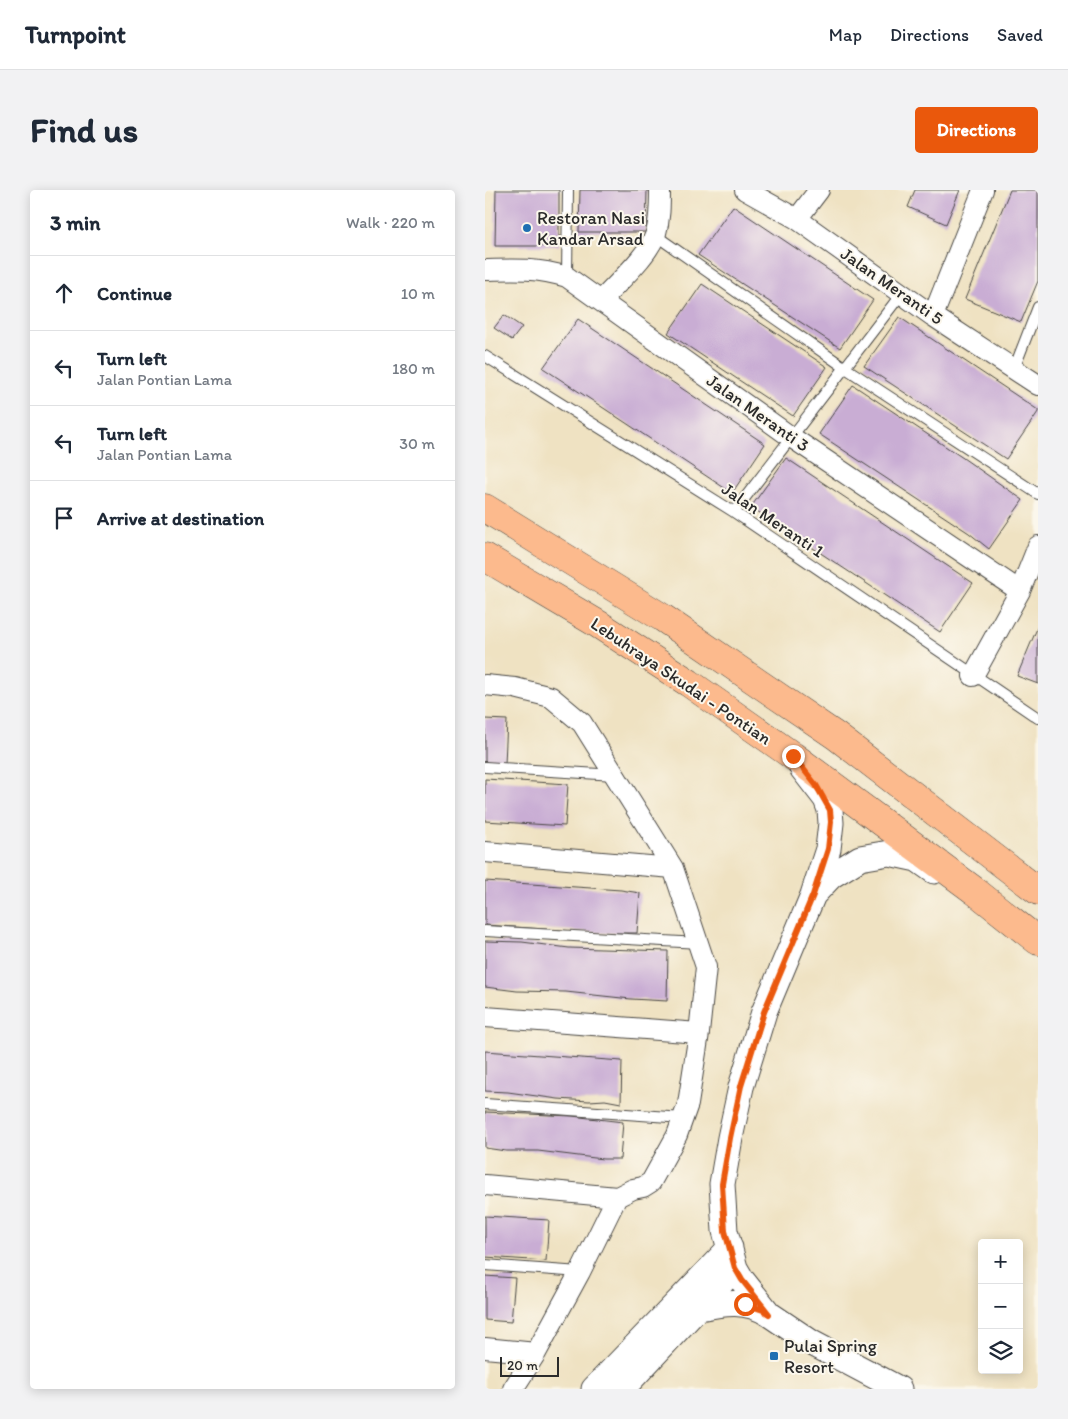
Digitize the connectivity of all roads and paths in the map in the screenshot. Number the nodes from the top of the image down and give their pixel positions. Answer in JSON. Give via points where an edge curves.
{"nodes":[{"id":1,"x":567,"y":190,"type":"edge"},
{"id":2,"x":660,"y":190,"type":"edge"},
{"id":3,"x":819,"y":190,"type":"edge"},
{"id":4,"x":983,"y":190,"type":"edge"},
{"id":5,"x":749,"y":191,"type":"edge"},
{"id":6,"x":797,"y":218,"type":"junction"},
{"id":7,"x":655,"y":235,"type":"junction"},
{"id":8,"x":485,"y":270,"type":"edge"},
{"id":9,"x":567,"y":277,"type":"junction"},
{"id":10,"x":903,"y":293,"type":"junction"},
{"id":11,"x":601,"y":301,"type":"junction"},
{"id":12,"x":1038,"y":307,"type":"edge"},
{"id":13,"x":933,"y":316,"type":"junction"},
{"id":14,"x":485,"y":356,"type":"edge"},
{"id":15,"x":844,"y":367,"type":"junction"},
{"id":16,"x":1014,"y":369,"type":"junction"},
{"id":17,"x":1038,"y":385,"type":"edge"},
{"id":18,"x":791,"y":437,"type":"junction"},
{"id":19,"x":1038,"y":494,"type":"edge"},
{"id":20,"x":485,"y":508,"type":"edge"},
{"id":21,"x":734,"y":512,"type":"junction"},
{"id":22,"x":485,"y":545,"type":"edge"},
{"id":23,"x":1038,"y":546,"type":"edge"},
{"id":24,"x":485,"y":557,"type":"edge"},
{"id":25,"x":1020,"y":591,"type":"junction"},
{"id":26,"x":598,"y":624,"type":"junction"},
{"id":27,"x":973,"y":676,"type":"junction"},
{"id":28,"x":485,"y":685,"type":"edge"},
{"id":29,"x":1038,"y":718,"type":"edge"},
{"id":30,"x":793,"y":756,"type":"junction"},
{"id":31,"x":485,"y":767,"type":"edge"},
{"id":32,"x":616,"y":775,"type":"junction"},
{"id":33,"x":485,"y":852,"type":"edge"},
{"id":34,"x":673,"y":868,"type":"junction"},
{"id":35,"x":1038,"y":891,"type":"edge"},
{"id":36,"x":813,"y":895,"type":"junction"},
{"id":37,"x":485,"y":931,"type":"edge"},
{"id":38,"x":1038,"y":941,"type":"edge"},
{"id":39,"x":699,"y":943,"type":"junction"},
{"id":40,"x":485,"y":1017,"type":"edge"},
{"id":41,"x":699,"y":1032,"type":"junction"},
{"id":42,"x":485,"y":1104,"type":"edge"},
{"id":43,"x":683,"y":1118,"type":"junction"},
{"id":44,"x":722,"y":1184,"type":"junction"},
{"id":45,"x":485,"y":1185,"type":"edge"},
{"id":46,"x":617,"y":1197,"type":"junction"},
{"id":47,"x":733,"y":1258,"type":"junction"},
{"id":48,"x":485,"y":1265,"type":"edge"},
{"id":49,"x":581,"y":1272,"type":"junction"},
{"id":50,"x":698,"y":1281,"type":"junction"},
{"id":51,"x":699,"y":1308,"type":"junction"},
{"id":52,"x":769,"y":1314,"type":"junction"},
{"id":53,"x":485,"y":1348,"type":"edge"},
{"id":54,"x":536,"y":1353,"type":"junction"},
{"id":55,"x":513,"y":1389,"type":"edge"},
{"id":56,"x":594,"y":1389,"type":"edge"},
{"id":57,"x":622,"y":1389,"type":"edge"},
{"id":58,"x":899,"y":1389,"type":"edge"}],
"edges":[{"from":1,"to":9,"type":"lane"},
{"from":2,"to":7,"type":"street","via":[[660,217]]},
{"from":3,"to":6,"type":"street"},
{"from":4,"to":13,"type":"street"},
{"from":5,"to":6,"type":"street","name":"Jalan Meranti 5"},
{"from":6,"to":10,"type":"street","name":"Jalan Meranti 5"},
{"from":7,"to":11,"type":"street","via":[[647,250]]},
{"from":7,"to":15,"type":"lane"},
{"from":8,"to":9,"type":"street","name":"Jalan Meranti 3","via":[[520,268]]},
{"from":9,"to":11,"type":"street","name":"Jalan Meranti 3"},
{"from":10,"to":13,"type":"street","name":"Jalan Meranti 5"},
{"from":10,"to":15,"type":"lane"},
{"from":11,"to":18,"type":"street","name":"Jalan Meranti 3"},
{"from":12,"to":16,"type":"lane"},
{"from":13,"to":16,"type":"street","name":"Jalan Meranti 5"},
{"from":14,"to":21,"type":"lane","name":"Jalan Meranti 1"},
{"from":15,"to":18,"type":"lane"},
{"from":15,"to":19,"type":"lane"},
{"from":16,"to":17,"type":"street","name":"Jalan Meranti 5"},
{"from":18,"to":21,"type":"lane"},
{"from":18,"to":25,"type":"street","name":"Jalan Meranti 3"},
{"from":20,"to":35,"type":"highway","via":[[663,618],[836,736]]},
{"from":21,"to":27,"type":"lane","name":"Jalan Meranti 1"},
{"from":22,"to":26,"type":"highway"},
{"from":23,"to":25,"type":"street"},
{"from":24,"to":26,"type":"highway","name":"Lebuhraya Skudai - Pontian"},
{"from":25,"to":27,"type":"street"},
{"from":26,"to":30,"type":"highway","name":"Lebuhraya Skudai - Pontian"},
{"from":27,"to":29,"type":"lane","name":"Jalan Meranti 1"},
{"from":28,"to":32,"type":"street","via":[[551,697],[582,723]]},
{"from":30,"to":36,"type":"street","via":[[816,785],[830,810],[828,849]]},
{"from":30,"to":38,"type":"highway","name":"Lebuhraya Skudai - Pontian"},
{"from":31,"to":32,"type":"lane"},
{"from":32,"to":34,"type":"street"},
{"from":33,"to":34,"type":"street"},
{"from":34,"to":39,"type":"street"},
{"from":36,"to":38,"type":"street","via":[[831,876],[860,858],[889,853],[917,859]]},
{"from":36,"to":44,"type":"street","via":[[764,1012],[741,1086]]},
{"from":37,"to":39,"type":"lane"},
{"from":39,"to":41,"type":"street","via":[[706,967]]},
{"from":40,"to":41,"type":"street"},
{"from":41,"to":43,"type":"street"},
{"from":42,"to":43,"type":"lane"},
{"from":43,"to":46,"type":"street","via":[[651,1182]]},
{"from":44,"to":47,"type":"street","via":[[725,1231]]},
{"from":44,"to":50,"type":"street","via":[[714,1235]]},
{"from":45,"to":46,"type":"street"},
{"from":46,"to":49,"type":"street"},
{"from":47,"to":50,"type":"street"},
{"from":47,"to":51,"type":"street"},
{"from":47,"to":52,"type":"street","via":[[742,1280]]},
{"from":48,"to":49,"type":"lane"},
{"from":49,"to":54,"type":"street"},
{"from":50,"to":56,"type":"street"},
{"from":51,"to":52,"type":"street","via":[[733,1302],[752,1305]]},
{"from":51,"to":57,"type":"street"},
{"from":52,"to":58,"type":"street","via":[[812,1344]]},
{"from":53,"to":54,"type":"street"},
{"from":54,"to":55,"type":"street"}]}
